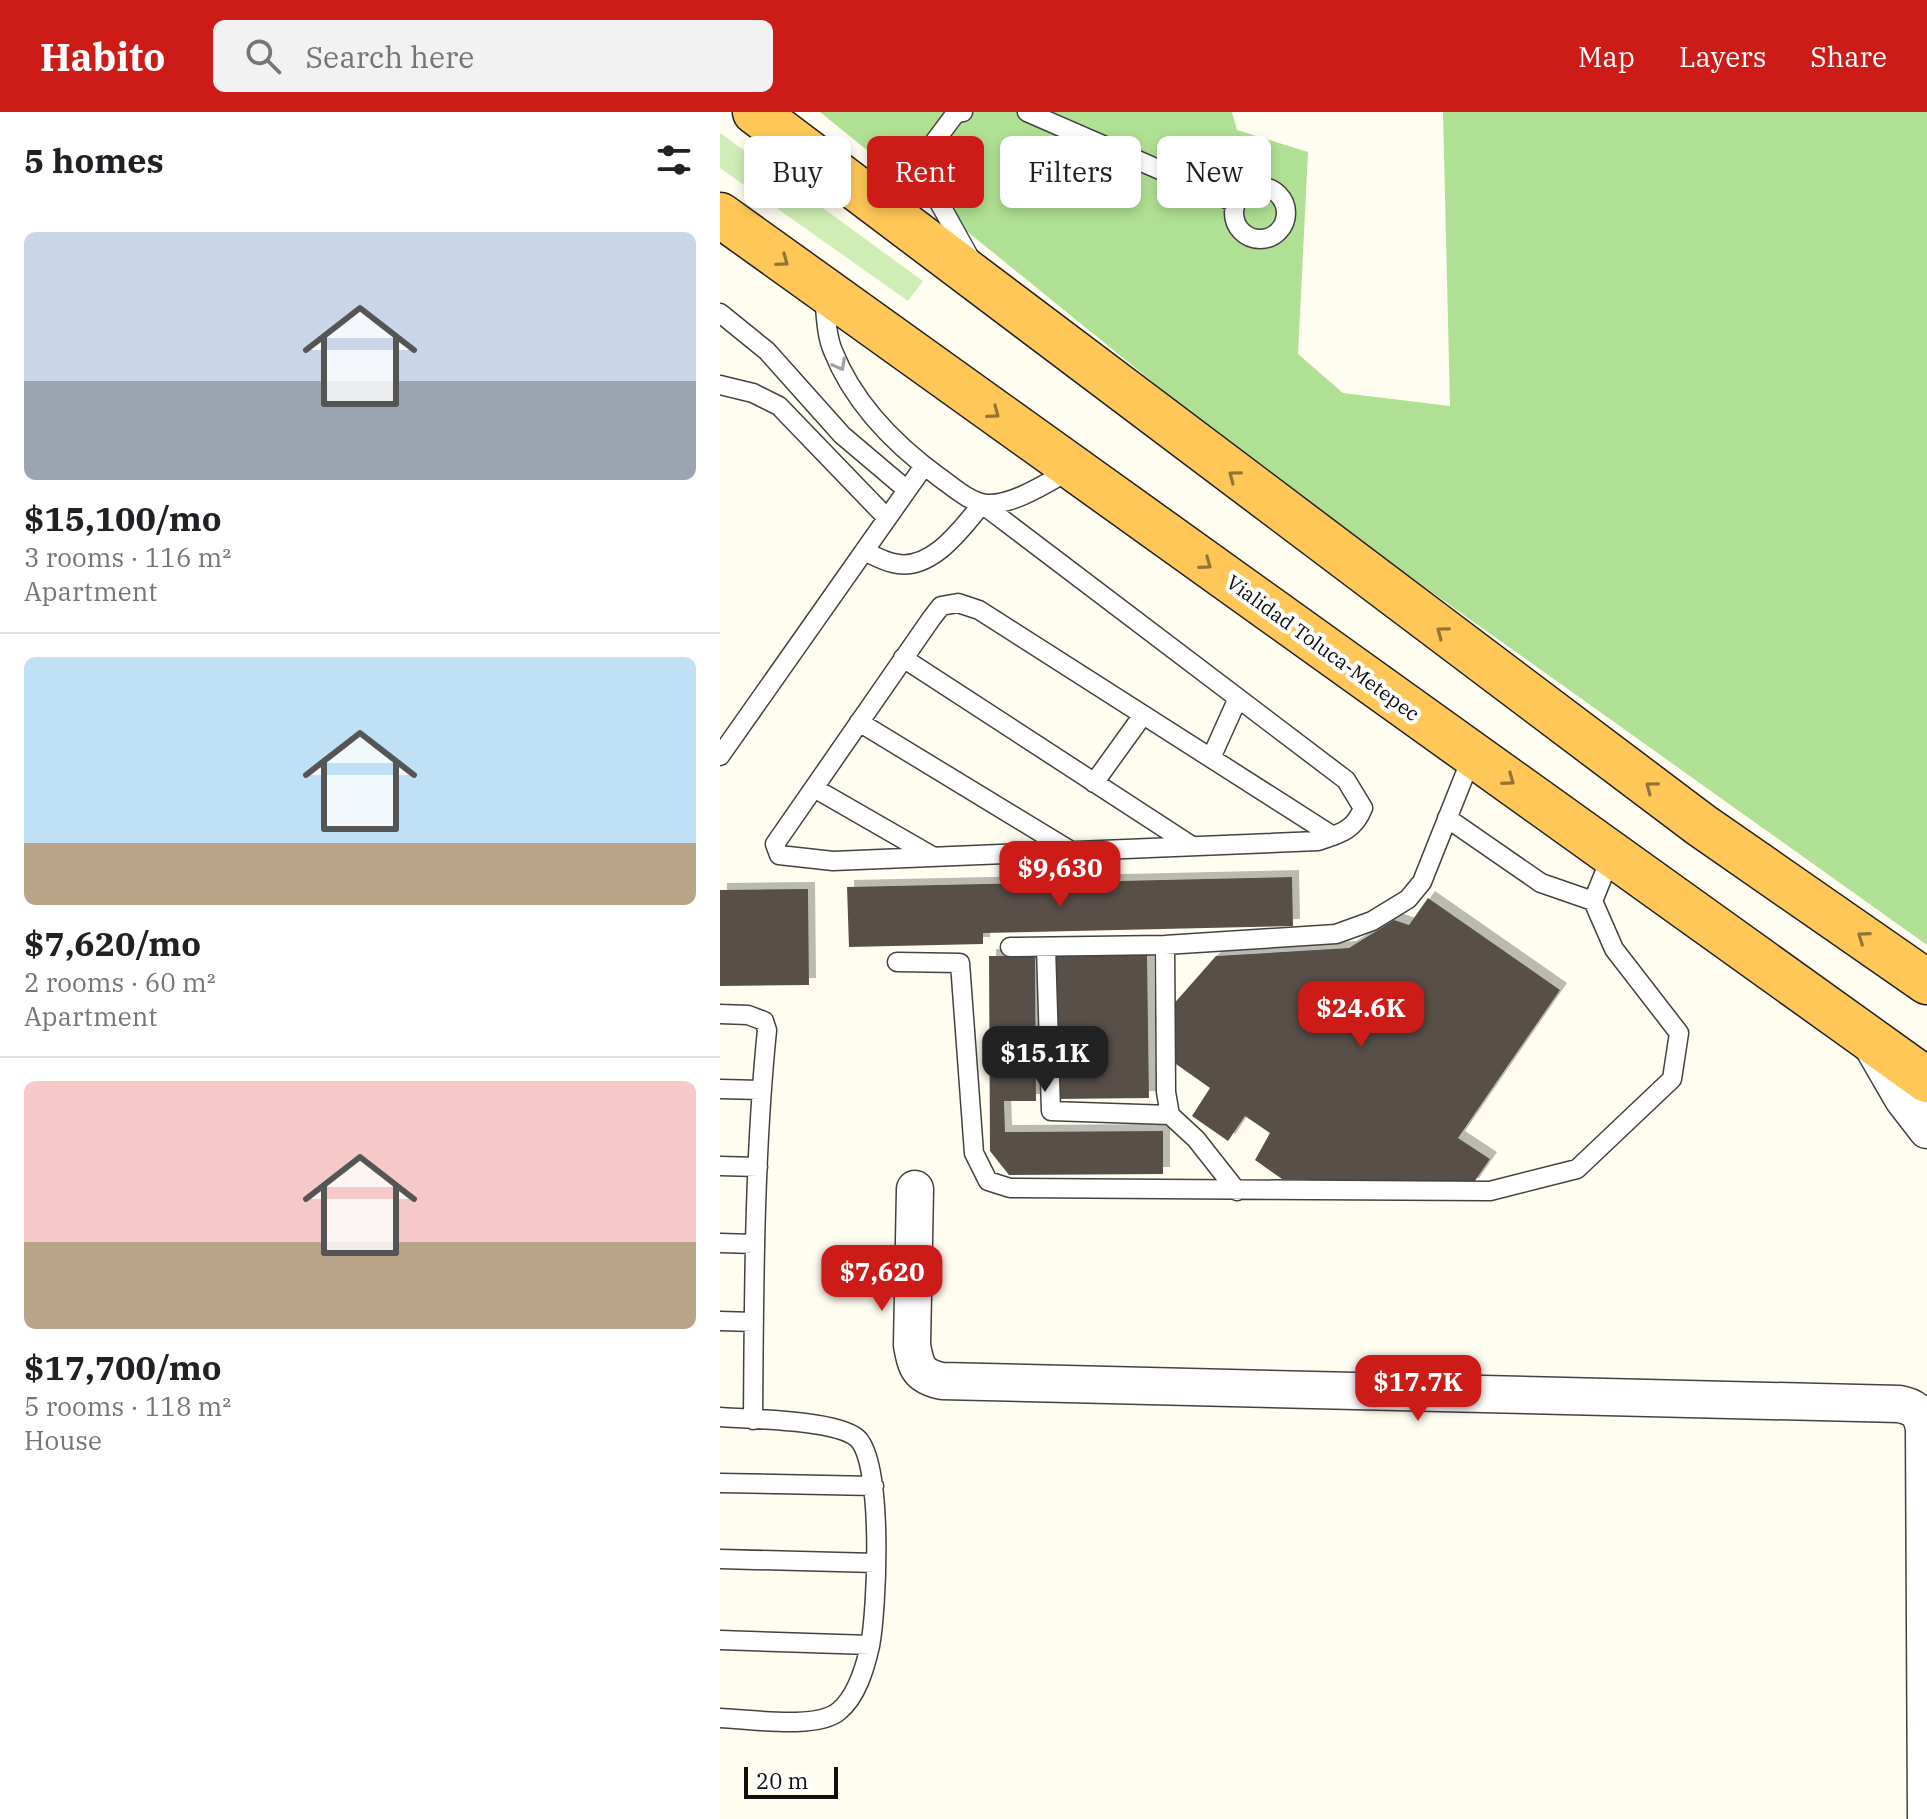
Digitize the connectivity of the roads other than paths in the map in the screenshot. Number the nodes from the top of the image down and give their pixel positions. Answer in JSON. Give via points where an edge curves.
{"nodes":[{"id":1,"x":755,"y":112,"type":"edge"},
{"id":2,"x":963,"y":112,"type":"edge"},
{"id":3,"x":1027,"y":112,"type":"edge"},
{"id":4,"x":1157,"y":169,"type":"edge"},
{"id":5,"x":720,"y":215,"type":"edge"},
{"id":6,"x":972,"y":277,"type":"junction"},
{"id":7,"x":823,"y":290,"type":"junction"},
{"id":8,"x":720,"y":313,"type":"edge"},
{"id":9,"x":720,"y":385,"type":"edge"},
{"id":10,"x":924,"y":466,"type":"junction"},
{"id":11,"x":1073,"y":469,"type":"junction"},
{"id":12,"x":907,"y":490,"type":"junction"},
{"id":13,"x":982,"y":504,"type":"junction"},
{"id":14,"x":887,"y":518,"type":"junction"},
{"id":15,"x":864,"y":551,"type":"junction"},
{"id":16,"x":903,"y":658,"type":"junction"},
{"id":17,"x":1238,"y":698,"type":"junction"},
{"id":18,"x":1143,"y":715,"type":"junction"},
{"id":19,"x":859,"y":722,"type":"junction"},
{"id":20,"x":1473,"y":754,"type":"junction"},
{"id":21,"x":720,"y":756,"type":"edge"},
{"id":22,"x":1211,"y":758,"type":"junction"},
{"id":23,"x":1094,"y":783,"type":"junction"},
{"id":24,"x":814,"y":788,"type":"junction"},
{"id":25,"x":1447,"y":818,"type":"junction"},
{"id":26,"x":1333,"y":836,"type":"junction"},
{"id":27,"x":1192,"y":846,"type":"junction"},
{"id":28,"x":1071,"y":851,"type":"junction"},
{"id":29,"x":1612,"y":854,"type":"junction"},
{"id":30,"x":934,"y":857,"type":"junction"},
{"id":31,"x":1593,"y":901,"type":"junction"},
{"id":32,"x":1165,"y":945,"type":"junction"},
{"id":33,"x":1010,"y":947,"type":"dead end"},
{"id":34,"x":1046,"y":947,"type":"junction"},
{"id":35,"x":897,"y":962,"type":"dead end"},
{"id":36,"x":1927,"y":982,"type":"edge"},
{"id":37,"x":720,"y":1014,"type":"edge"},
{"id":38,"x":1867,"y":1037,"type":"junction"},
{"id":39,"x":1927,"y":1080,"type":"edge"},
{"id":40,"x":720,"y":1089,"type":"edge"},
{"id":41,"x":761,"y":1090,"type":"junction"},
{"id":42,"x":1170,"y":1115,"type":"junction"},
{"id":43,"x":1927,"y":1130,"type":"edge"},
{"id":44,"x":720,"y":1166,"type":"edge"},
{"id":45,"x":758,"y":1167,"type":"junction"},
{"id":46,"x":915,"y":1189,"type":"dead end"},
{"id":47,"x":1237,"y":1191,"type":"junction"},
{"id":48,"x":720,"y":1243,"type":"edge"},
{"id":49,"x":755,"y":1244,"type":"junction"},
{"id":50,"x":720,"y":1321,"type":"edge"},
{"id":51,"x":754,"y":1322,"type":"junction"},
{"id":52,"x":720,"y":1417,"type":"edge"},
{"id":53,"x":753,"y":1420,"type":"junction"},
{"id":54,"x":720,"y":1483,"type":"edge"},
{"id":55,"x":874,"y":1486,"type":"junction"},
{"id":56,"x":720,"y":1559,"type":"edge"},
{"id":57,"x":876,"y":1563,"type":"junction"},
{"id":58,"x":720,"y":1640,"type":"edge"},
{"id":59,"x":870,"y":1645,"type":"junction"},
{"id":60,"x":1926,"y":1702,"type":"edge"},
{"id":61,"x":720,"y":1718,"type":"edge"},
{"id":62,"x":1926,"y":1819,"type":"edge"}],
"edges":[{"from":1,"to":6,"type":"highway"},
{"from":2,"to":6,"type":"lane","via":[[956,113],[926,153],[926,179],[969,253]]},
{"from":3,"to":4,"type":"lane"},
{"from":5,"to":7,"type":"highway","name":"Vialidad Toluca-Metepec","one_way":true},
{"from":36,"to":6,"type":"highway","one_way":true,"via":[[1701,825]]},
{"from":7,"to":10,"type":"lane","one_way":true,"via":[[832,350],[857,396],[878,425]]},
{"from":7,"to":11,"type":"highway","name":"Vialidad Toluca-Metepec","one_way":true},
{"from":8,"to":12,"type":"lane","via":[[767,351],[842,435]]},
{"from":9,"to":14,"type":"lane","via":[[779,406]]},
{"from":10,"to":12,"type":"lane"},
{"from":10,"to":13,"type":"lane"},
{"from":11,"to":13,"type":"lane","via":[[1020,497]]},
{"from":11,"to":20,"type":"highway","name":"Vialidad Toluca-Metepec","one_way":true},
{"from":12,"to":14,"type":"lane"},
{"from":13,"to":15,"type":"lane","via":[[943,550],[926,558],[895,564]]},
{"from":13,"to":17,"type":"lane"},
{"from":14,"to":15,"type":"lane"},
{"from":15,"to":21,"type":"lane"},
{"from":16,"to":18,"type":"lane","via":[[941,606],[958,603],[979,610]]},
{"from":16,"to":19,"type":"lane"},
{"from":16,"to":23,"type":"lane"},
{"from":17,"to":22,"type":"lane"},
{"from":17,"to":26,"type":"lane","via":[[1346,780],[1363,808],[1348,832]]},
{"from":18,"to":22,"type":"lane"},
{"from":18,"to":23,"type":"lane"},
{"from":19,"to":24,"type":"lane"},
{"from":19,"to":28,"type":"lane"},
{"from":20,"to":25,"type":"lane"},
{"from":20,"to":29,"type":"highway","name":"Vialidad Toluca-Metepec","one_way":true},
{"from":22,"to":26,"type":"lane"},
{"from":23,"to":27,"type":"lane"},
{"from":24,"to":30,"type":"lane"},
{"from":24,"to":30,"type":"lane","via":[[775,844],[779,855],[833,861]]},
{"from":25,"to":31,"type":"lane","via":[[1541,883]]},
{"from":25,"to":32,"type":"lane","via":[[1422,882],[1408,899],[1372,921],[1336,934]]},
{"from":26,"to":27,"type":"lane"},
{"from":27,"to":28,"type":"lane"},
{"from":28,"to":30,"type":"lane"},
{"from":29,"to":31,"type":"lane"},
{"from":29,"to":38,"type":"highway","name":"Vialidad Toluca-Metepec"},
{"from":31,"to":47,"type":"lane","via":[[1614,949],[1679,1033],[1672,1079],[1577,1169],[1490,1191]]},
{"from":32,"to":34,"type":"lane"},
{"from":32,"to":42,"type":"lane"},
{"from":33,"to":34,"type":"lane"},
{"from":34,"to":42,"type":"lane","via":[[1051,1111]]},
{"from":35,"to":47,"type":"lane","via":[[960,963],[974,1153],[988,1181],[1010,1188]]},
{"from":37,"to":41,"type":"lane","via":[[764,1021]]},
{"from":38,"to":39,"type":"highway","name":"Vialidad Toluca-Metepec"},
{"from":38,"to":43,"type":"street"},
{"from":40,"to":41,"type":"lane"},
{"from":41,"to":45,"type":"lane"},
{"from":42,"to":47,"type":"lane"},
{"from":44,"to":45,"type":"lane"},
{"from":45,"to":49,"type":"lane"},
{"from":46,"to":60,"type":"street","via":[[912,1345],[919,1369],[942,1381],[1913,1407],[1922,1416],[1924,1429]]},
{"from":48,"to":49,"type":"lane"},
{"from":49,"to":51,"type":"lane"},
{"from":50,"to":51,"type":"lane"},
{"from":51,"to":53,"type":"lane"},
{"from":52,"to":53,"type":"lane"},
{"from":53,"to":55,"type":"lane","via":[[824,1426],[855,1436],[866,1447]]},
{"from":54,"to":55,"type":"lane"},
{"from":55,"to":57,"type":"lane"},
{"from":56,"to":57,"type":"lane"},
{"from":57,"to":59,"type":"lane"},
{"from":58,"to":59,"type":"lane"},
{"from":59,"to":61,"type":"lane","via":[[862,1676],[838,1713],[814,1722]]},
{"from":60,"to":62,"type":"street"}]}
